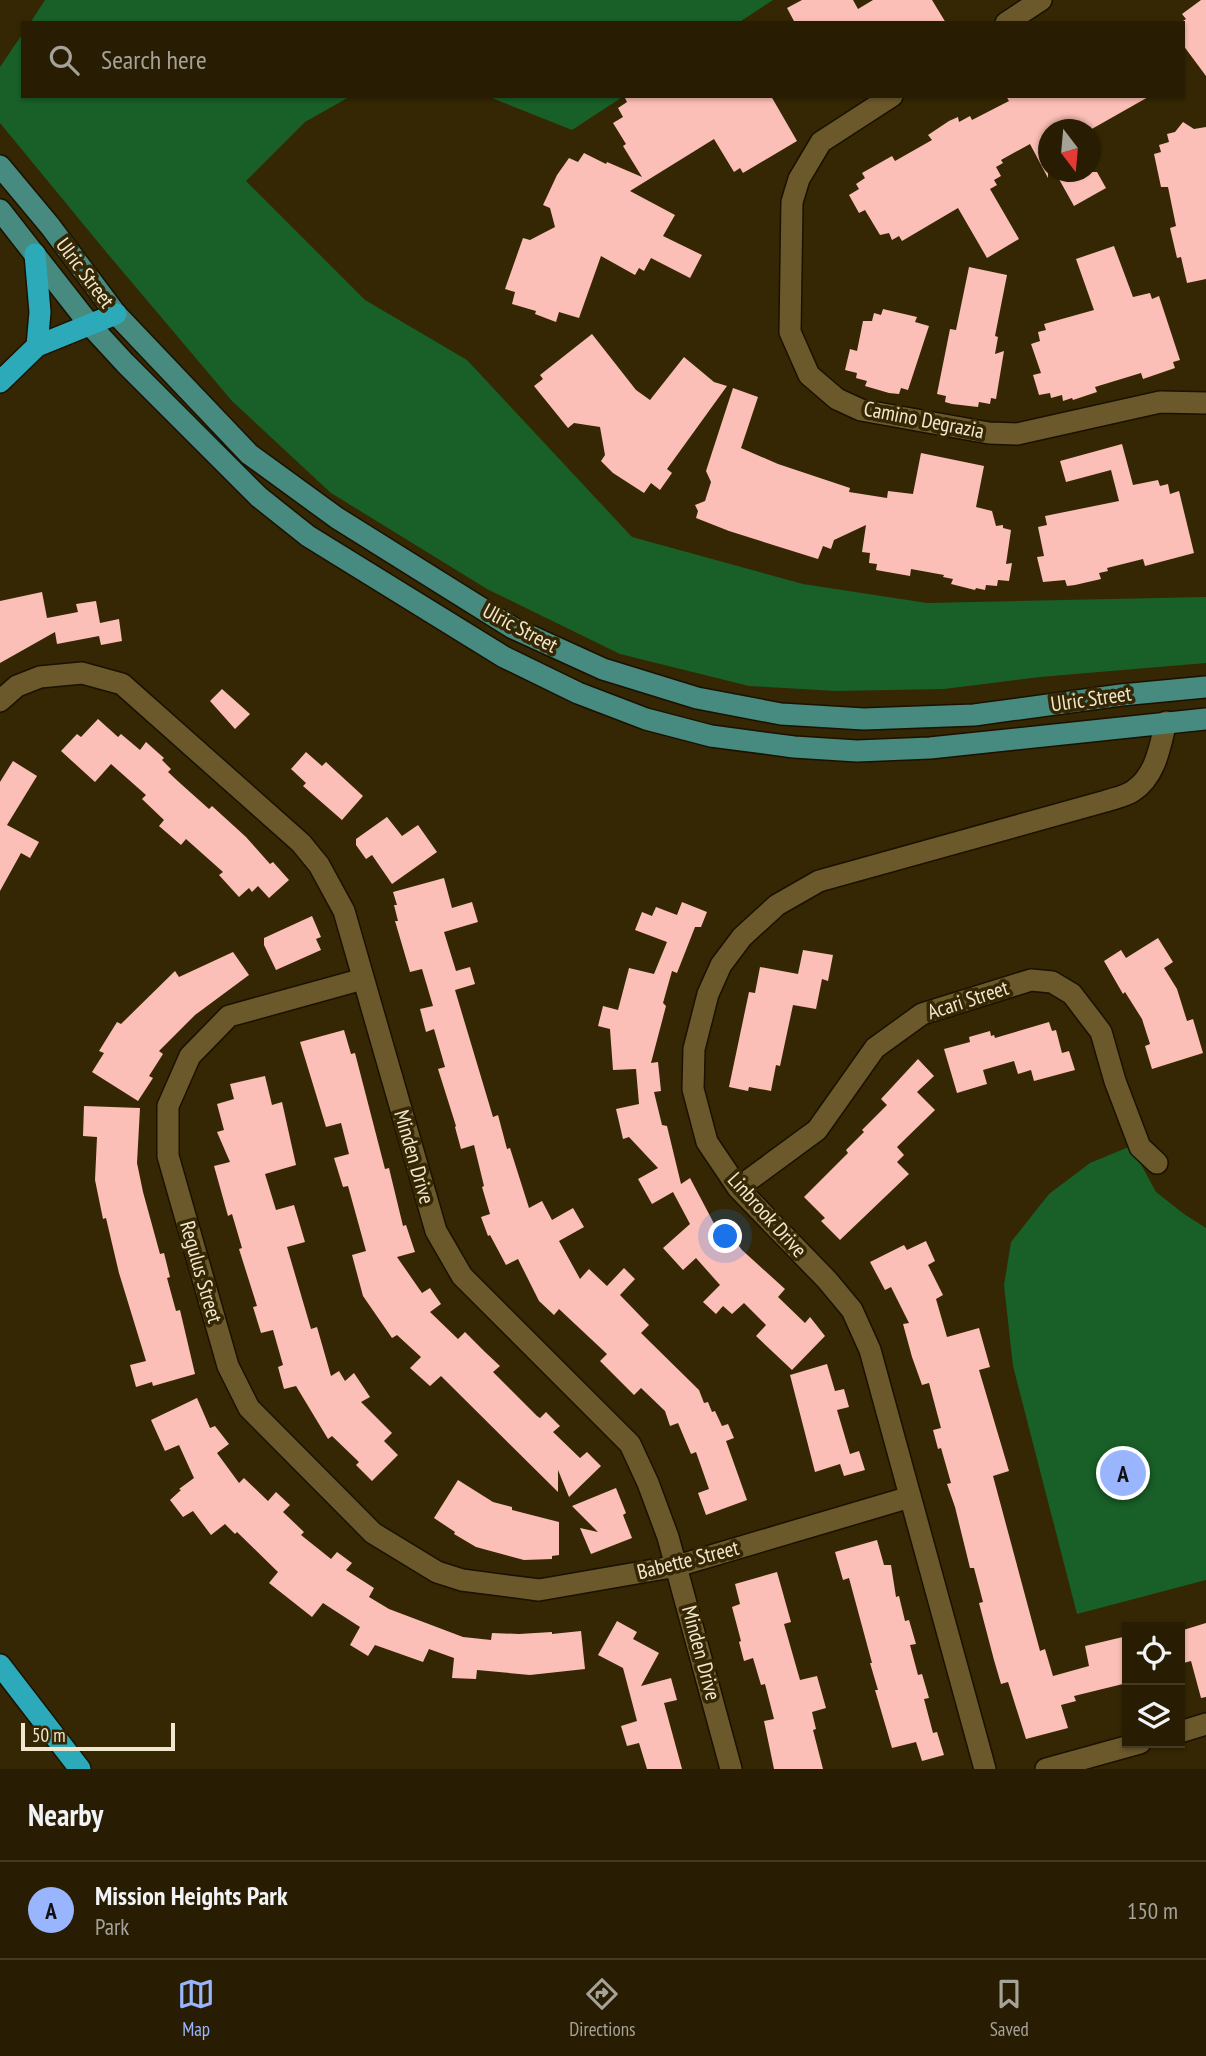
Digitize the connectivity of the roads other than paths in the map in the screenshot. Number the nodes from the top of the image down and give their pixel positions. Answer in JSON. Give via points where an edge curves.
{"nodes":[{"id":1,"x":1041,"y":0,"type":"edge"},
{"id":2,"x":1009,"y":21,"type":"edge"},
{"id":3,"x":889,"y":98,"type":"edge"},
{"id":4,"x":0,"y":166,"type":"edge"},
{"id":5,"x":0,"y":210,"type":"edge"},
{"id":6,"x":35,"y":254,"type":"junction"},
{"id":7,"x":116,"y":314,"type":"junction"},
{"id":8,"x":90,"y":325,"type":"junction"},
{"id":9,"x":37,"y":346,"type":"junction"},
{"id":10,"x":0,"y":382,"type":"edge"},
{"id":11,"x":1206,"y":402,"type":"edge"},
{"id":12,"x":1206,"y":687,"type":"edge"},
{"id":13,"x":1122,"y":695,"type":"junction"},
{"id":14,"x":1206,"y":698,"type":"edge"},
{"id":15,"x":0,"y":701,"type":"edge"},
{"id":16,"x":1206,"y":719,"type":"edge"},
{"id":17,"x":1166,"y":722,"type":"junction"},
{"id":18,"x":363,"y":979,"type":"junction"},
{"id":19,"x":1157,"y":1163,"type":"dead end"},
{"id":20,"x":738,"y":1188,"type":"junction"},
{"id":21,"x":910,"y":1497,"type":"junction"},
{"id":22,"x":677,"y":1566,"type":"junction"},
{"id":23,"x":462,"y":1580,"type":"joint"},
{"id":24,"x":0,"y":1665,"type":"edge"},
{"id":25,"x":1206,"y":1724,"type":"edge"},
{"id":26,"x":1185,"y":1730,"type":"edge"},
{"id":27,"x":1122,"y":1748,"type":"edge"},
{"id":28,"x":80,"y":1769,"type":"edge"},
{"id":29,"x":731,"y":1769,"type":"edge"},
{"id":30,"x":985,"y":1769,"type":"edge"},
{"id":31,"x":1046,"y":1769,"type":"edge"}],
"edges":[{"from":1,"to":2,"type":"street"},
{"from":3,"to":11,"type":"street","name":"Camino Degrazia","via":[[821,142],[799,179],[792,202],[790,332],[809,375],[837,399],[861,410],[1017,435],[1160,402]]},
{"from":4,"to":7,"type":"main road","name":"Ulric Street"},
{"from":5,"to":6,"type":"main road","name":"Ulric Street"},
{"from":6,"to":8,"type":"main road","name":"Ulric Street"},
{"from":6,"to":9,"type":"highway","via":[[40,312]]},
{"from":7,"to":8,"type":"highway"},
{"from":7,"to":13,"type":"main road","name":"Ulric Street","via":[[248,454],[337,518],[513,628],[603,669],[697,698],[781,714],[864,719],[974,715]]},
{"from":8,"to":9,"type":"highway"},
{"from":8,"to":17,"type":"main road","name":"Ulric Street","via":[[249,488],[308,536],[505,657],[578,693],[646,719],[711,736],[857,751],[930,748]]},
{"from":9,"to":10,"type":"highway"},
{"from":12,"to":13,"type":"main road","name":"Ulric Street"},
{"from":13,"to":17,"type":"main road"},
{"from":14,"to":17,"type":"main road"},
{"from":15,"to":18,"type":"street","name":"Minden Drive","via":[[17,686],[40,677],[82,673],[122,684],[302,843],[344,911]]},
{"from":16,"to":17,"type":"main road","name":"Ulric Street"},
{"from":17,"to":20,"type":"street","name":"Linbrook Drive","via":[[1150,774],[1133,791],[819,881],[777,905],[742,937],[721,965],[708,994],[694,1049],[694,1089],[707,1142]]},
{"from":18,"to":22,"type":"street","name":"Minden Drive","via":[[436,1231],[463,1276],[630,1444]]},
{"from":18,"to":23,"type":"street","name":"Regulus Street","via":[[229,1016],[190,1056],[167,1106],[168,1156],[228,1366],[249,1408],[373,1533],[437,1572]]},
{"from":19,"to":20,"type":"street","name":"Acari Street","via":[[1140,1147],[1101,1032],[1072,994],[1052,982],[1031,980],[922,1014],[876,1048],[817,1130]]},
{"from":20,"to":21,"type":"street","name":"Linbrook Drive","via":[[852,1310],[870,1350]]},
{"from":21,"to":22,"type":"street","name":"Babette Street"},
{"from":21,"to":30,"type":"street","name":"Linbrook Drive"},
{"from":22,"to":23,"type":"street","name":"Babette Street","via":[[539,1590]]},
{"from":22,"to":29,"type":"street","name":"Minden Drive"},
{"from":24,"to":28,"type":"highway"},
{"from":25,"to":26,"type":"street"},
{"from":27,"to":31,"type":"street"}]}
